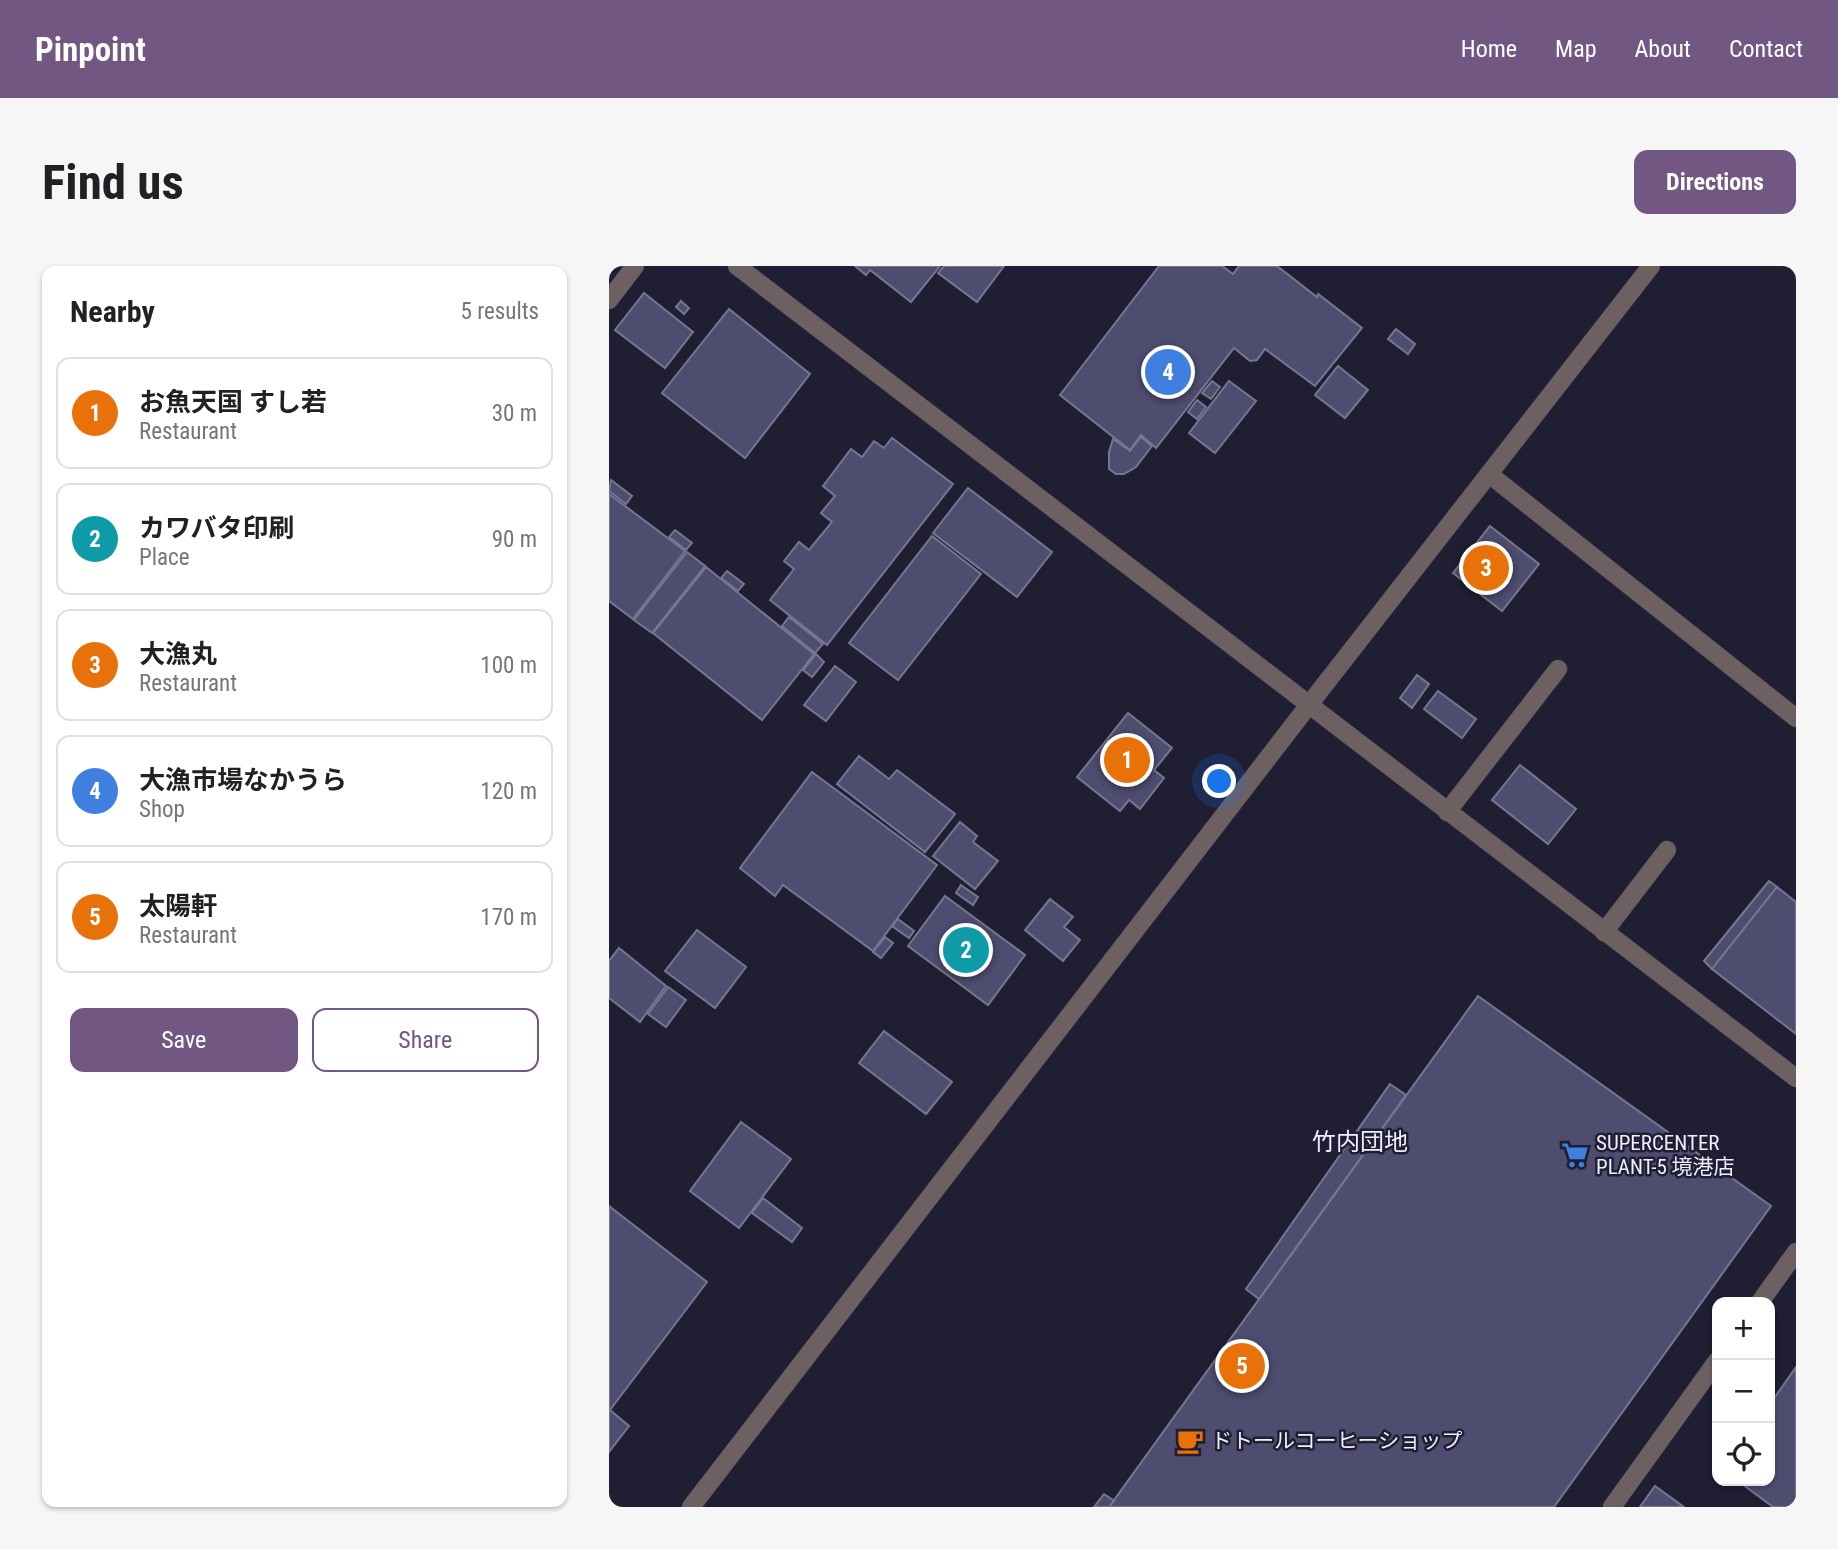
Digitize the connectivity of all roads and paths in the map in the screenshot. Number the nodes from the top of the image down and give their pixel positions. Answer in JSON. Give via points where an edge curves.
{"nodes":[{"id":1,"x":635,"y":266,"type":"edge"},
{"id":2,"x":737,"y":266,"type":"edge"},
{"id":3,"x":1651,"y":266,"type":"edge"},
{"id":4,"x":609,"y":300,"type":"edge"},
{"id":5,"x":1489,"y":474,"type":"junction"},
{"id":6,"x":1558,"y":669,"type":"dead end"},
{"id":7,"x":1308,"y":706,"type":"junction"},
{"id":8,"x":1796,"y":718,"type":"edge"},
{"id":9,"x":1447,"y":812,"type":"junction"},
{"id":10,"x":1667,"y":850,"type":"dead end"},
{"id":11,"x":1604,"y":932,"type":"junction"},
{"id":12,"x":1796,"y":1078,"type":"edge"},
{"id":13,"x":1796,"y":1252,"type":"edge"},
{"id":14,"x":1764,"y":1297,"type":"edge"},
{"id":15,"x":1712,"y":1369,"type":"edge"},
{"id":16,"x":691,"y":1507,"type":"edge"},
{"id":17,"x":1612,"y":1507,"type":"edge"}],
"edges":[{"from":1,"to":4,"type":"street"},
{"from":2,"to":7,"type":"street"},
{"from":3,"to":5,"type":"street"},
{"from":5,"to":7,"type":"street"},
{"from":5,"to":8,"type":"street"},
{"from":6,"to":9,"type":"street"},
{"from":7,"to":9,"type":"street"},
{"from":7,"to":16,"type":"street"},
{"from":9,"to":11,"type":"street"},
{"from":10,"to":11,"type":"street"},
{"from":11,"to":12,"type":"street"},
{"from":13,"to":14,"type":"street"},
{"from":15,"to":17,"type":"street"}]}
